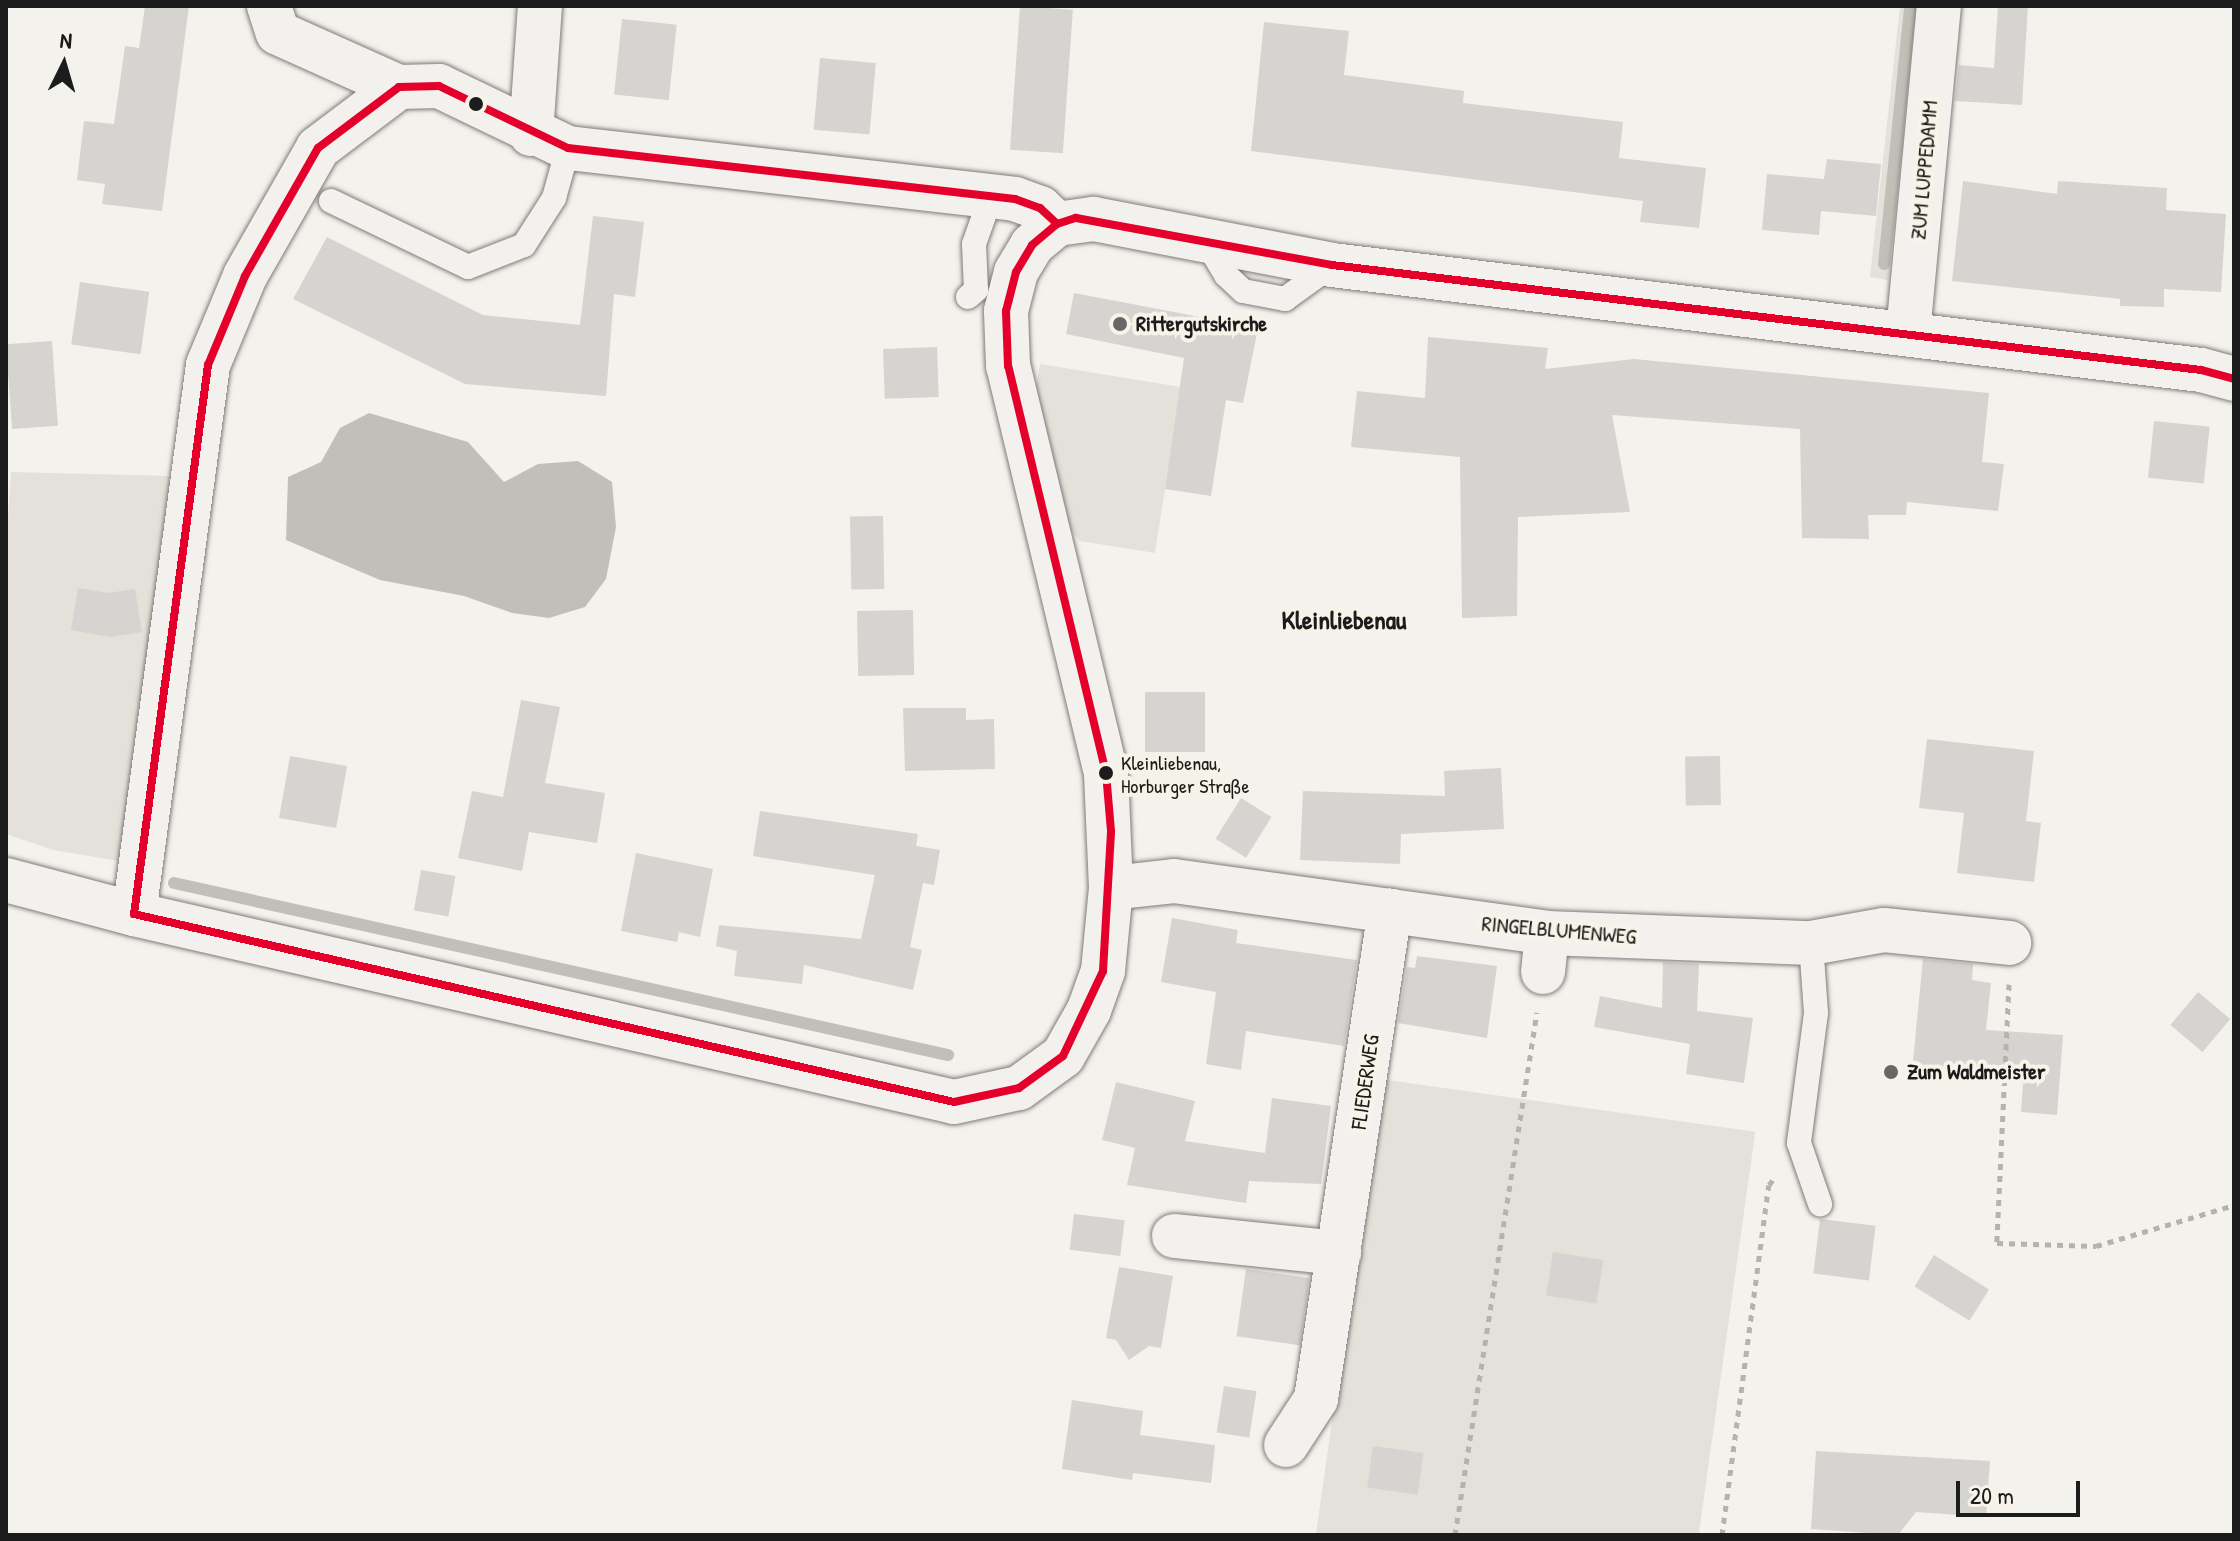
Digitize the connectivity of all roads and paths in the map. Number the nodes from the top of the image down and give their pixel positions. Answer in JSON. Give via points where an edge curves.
{"nodes":[{"id":1,"x":269,"y":6,"type":"edge"},
{"id":2,"x":540,"y":6,"type":"edge"},
{"id":3,"x":1939,"y":6,"type":"edge"},
{"id":4,"x":399,"y":87,"type":"junction"},
{"id":5,"x":550,"y":141,"type":"junction"},
{"id":6,"x":991,"y":196,"type":"junction"},
{"id":7,"x":331,"y":201,"type":"dead end"},
{"id":8,"x":1057,"y":224,"type":"junction"},
{"id":9,"x":968,"y":297,"type":"dead end"},
{"id":10,"x":1908,"y":333,"type":"junction"},
{"id":11,"x":2234,"y":379,"type":"edge"},
{"id":12,"x":6,"y":880,"type":"edge"},
{"id":13,"x":1111,"y":888,"type":"junction"},
{"id":14,"x":1390,"y":911,"type":"junction"},
{"id":15,"x":134,"y":914,"type":"junction"},
{"id":16,"x":1811,"y":943,"type":"junction"},
{"id":17,"x":2009,"y":943,"type":"joint"},
{"id":18,"x":1545,"y":952,"type":"junction"},
{"id":19,"x":1799,"y":1143,"type":"junction"},
{"id":20,"x":1820,"y":1204,"type":"dead end"},
{"id":21,"x":2234,"y":1205,"type":"edge"},
{"id":22,"x":1174,"y":1236,"type":"dead end"},
{"id":23,"x":1339,"y":1253,"type":"junction"},
{"id":24,"x":1286,"y":1445,"type":"dead end"},
{"id":25,"x":1455,"y":1535,"type":"edge"},
{"id":26,"x":1722,"y":1535,"type":"edge"}],
"edges":[{"from":1,"to":4,"type":"street","via":[[278,33]]},
{"from":2,"to":5,"type":"street"},
{"from":3,"to":10,"type":"street","name":"ZUM LUPPEDAMM"},
{"from":4,"to":5,"type":"street","via":[[439,86]]},
{"from":4,"to":15,"type":"street","via":[[318,148],[245,276],[208,365]]},
{"from":5,"to":6,"type":"street"},
{"from":5,"to":7,"type":"lane","via":[[554,198],[524,245],[468,267]]},
{"from":6,"to":8,"type":"street","via":[[1040,208]]},
{"from":6,"to":9,"type":"lane","via":[[974,244],[976,290]]},
{"from":8,"to":10,"type":"street","via":[[1094,219],[1332,265],[1556,296]]},
{"from":8,"to":13,"type":"street","via":[[1032,245],[1016,272],[1006,311],[1008,366],[1106,773]]},
{"from":10,"to":11,"type":"street","via":[[2201,370]]},
{"from":12,"to":15,"type":"street"},
{"from":13,"to":14,"type":"street","name":"RINGELBLUMENWEG","via":[[1174,881]]},
{"from":13,"to":15,"type":"street","via":[[1103,971],[1063,1056],[1019,1088],[954,1102]]},
{"from":14,"to":18,"type":"street","name":"RINGELBLUMENWEG"},
{"from":14,"to":23,"type":"street","name":"FLIEDERWEG"},
{"from":16,"to":17,"type":"street","name":"RINGELBLUMENWEG","via":[[1884,930]]},
{"from":16,"to":18,"type":"street","name":"RINGELBLUMENWEG"},
{"from":16,"to":19,"type":"lane","via":[[1816,1013]]},
{"from":17,"to":21,"type":"path","via":[[1997,1243],[2096,1246]]},
{"from":18,"to":25,"type":"path"},
{"from":19,"to":20,"type":"lane"},
{"from":19,"to":26,"type":"path","via":[[1769,1185]]},
{"from":22,"to":23,"type":"street"},
{"from":23,"to":24,"type":"street","name":"FLIEDERWEG","via":[[1316,1399]]}]}
